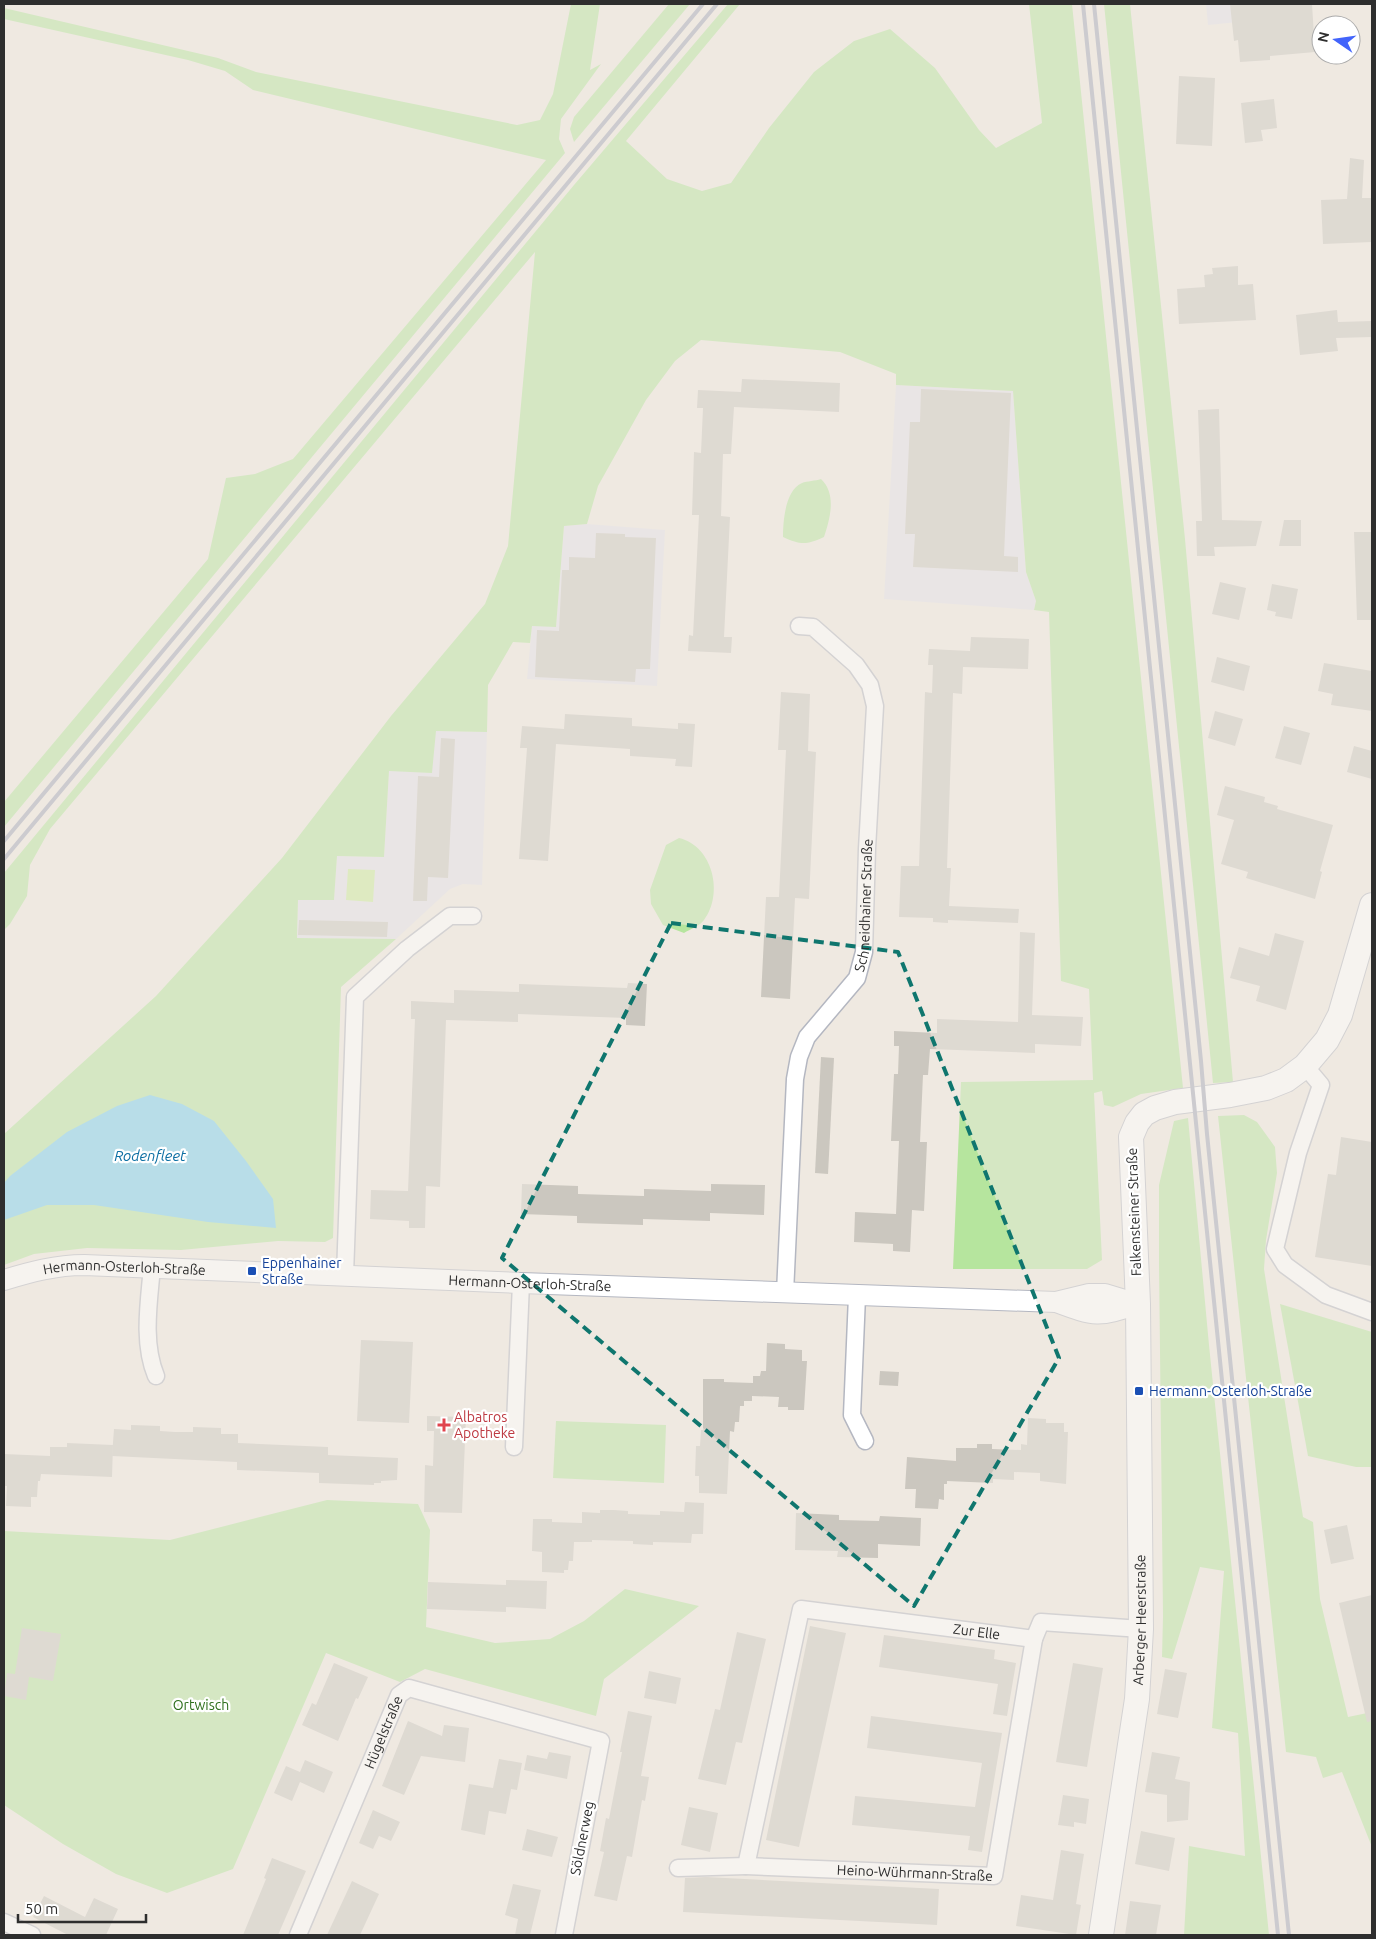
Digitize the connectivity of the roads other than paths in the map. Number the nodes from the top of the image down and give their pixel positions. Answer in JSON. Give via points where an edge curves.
{"nodes":[{"id":1,"x":799,"y":626,"type":"dead end"},
{"id":2,"x":1372,"y":905,"type":"edge"},
{"id":3,"x":473,"y":916,"type":"dead end"},
{"id":4,"x":1305,"y":1066,"type":"junction"},
{"id":5,"x":152,"y":1267,"type":"junction"},
{"id":6,"x":345,"y":1275,"type":"junction"},
{"id":7,"x":4,"y":1280,"type":"edge"},
{"id":8,"x":521,"y":1283,"type":"junction"},
{"id":9,"x":785,"y":1293,"type":"junction"},
{"id":10,"x":857,"y":1296,"type":"junction"},
{"id":11,"x":1138,"y":1304,"type":"junction"},
{"id":12,"x":1372,"y":1312,"type":"edge"},
{"id":13,"x":156,"y":1376,"type":"dead end"},
{"id":14,"x":865,"y":1441,"type":"dead end"},
{"id":15,"x":514,"y":1447,"type":"dead end"},
{"id":16,"x":1141,"y":1629,"type":"junction"},
{"id":17,"x":1034,"y":1638,"type":"junction"},
{"id":18,"x":601,"y":1741,"type":"joint"},
{"id":19,"x":746,"y":1866,"type":"junction"},
{"id":20,"x":678,"y":1868,"type":"dead end"},
{"id":21,"x":4,"y":1922,"type":"edge"},
{"id":22,"x":32,"y":1935,"type":"edge"},
{"id":23,"x":298,"y":1935,"type":"edge"},
{"id":24,"x":564,"y":1935,"type":"edge"},
{"id":25,"x":1101,"y":1935,"type":"edge"}],
"edges":[{"from":1,"to":9,"type":"street","name":"Schneidhainer Straße","via":[[813,627],[856,665],[870,685],[875,706],[864,952],[857,978],[812,1030],[799,1057]]},
{"from":2,"to":4,"type":"main road","name":"Falkensteiner Straße","via":[[1340,1015],[1327,1040]]},
{"from":3,"to":6,"type":"street","via":[[450,916],[407,949],[355,997]]},
{"from":4,"to":11,"type":"main road","name":"Falkensteiner Straße","via":[[1286,1080],[1266,1088],[1155,1108],[1137,1123],[1131,1137]]},
{"from":4,"to":12,"type":"street","via":[[1321,1085],[1298,1153],[1275,1249],[1285,1265],[1326,1295]]},
{"from":5,"to":6,"type":"street","name":"Hermann-Osterloh-Straße"},
{"from":5,"to":7,"type":"street","name":"Hermann-Osterloh-Straße","via":[[64,1265]]},
{"from":5,"to":13,"type":"street","via":[[148,1318],[150,1361]]},
{"from":6,"to":8,"type":"street","name":"Hermann-Osterloh-Straße"},
{"from":8,"to":9,"type":"street","name":"Hermann-Osterloh-Straße"},
{"from":8,"to":15,"type":"street"},
{"from":9,"to":10,"type":"street","name":"Hermann-Osterloh-Straße"},
{"from":10,"to":11,"type":"street","name":"Hermann-Osterloh-Straße","via":[[1056,1302],[1089,1314],[1106,1314]]},
{"from":10,"to":14,"type":"street","via":[[852,1416]]},
{"from":11,"to":16,"type":"main road","name":"Arberger Heerstraße"},
{"from":16,"to":17,"type":"street","via":[[1041,1622]]},
{"from":16,"to":25,"type":"main road","name":"Arberger Heerstraße","via":[[1137,1699]]},
{"from":17,"to":19,"type":"street","name":"Heino-Wührmann-Straße","via":[[994,1876]]},
{"from":17,"to":19,"type":"street","name":"Zur Elle","via":[[800,1609]]},
{"from":18,"to":23,"type":"street","name":"Hügelstraße","via":[[409,1688],[399,1696]]},
{"from":18,"to":24,"type":"street","name":"Söldnerweg"},
{"from":19,"to":20,"type":"street","name":"Heino-Wührmann-Straße"},
{"from":21,"to":22,"type":"street"}]}
